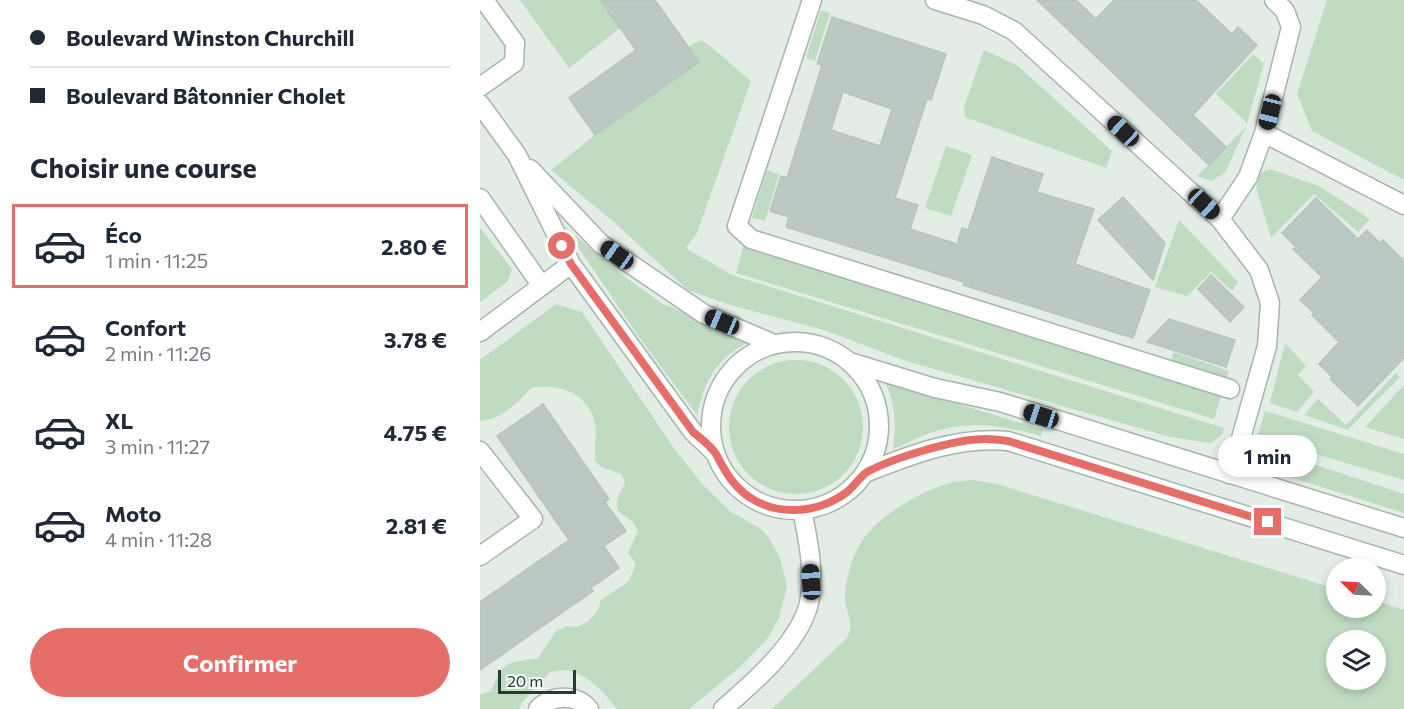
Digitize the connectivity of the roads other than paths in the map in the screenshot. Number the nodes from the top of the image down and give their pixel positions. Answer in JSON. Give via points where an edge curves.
{"nodes":[{"id":1,"x":484,"y":0,"type":"edge"},
{"id":2,"x":812,"y":0,"type":"edge"},
{"id":3,"x":935,"y":0,"type":"edge"},
{"id":4,"x":1274,"y":0,"type":"edge"},
{"id":5,"x":480,"y":87,"type":"edge"},
{"id":6,"x":480,"y":104,"type":"edge"},
{"id":7,"x":1264,"y":134,"type":"junction"},
{"id":8,"x":517,"y":155,"type":"junction"},
{"id":9,"x":480,"y":198,"type":"edge"},
{"id":10,"x":1404,"y":205,"type":"edge"},
{"id":11,"x":1220,"y":219,"type":"junction"},
{"id":12,"x":571,"y":264,"type":"junction"},
{"id":13,"x":543,"y":286,"type":"junction"},
{"id":14,"x":480,"y":332,"type":"edge"},
{"id":15,"x":774,"y":344,"type":"junction"},
{"id":16,"x":850,"y":362,"type":"junction"},
{"id":17,"x":1230,"y":389,"type":"dead end"},
{"id":18,"x":480,"y":451,"type":"edge"},
{"id":19,"x":715,"y":453,"type":"junction"},
{"id":20,"x":865,"y":473,"type":"junction"},
{"id":21,"x":1229,"y":474,"type":"junction"},
{"id":22,"x":802,"y":510,"type":"junction"},
{"id":23,"x":1404,"y":528,"type":"edge"},
{"id":24,"x":480,"y":556,"type":"edge"},
{"id":25,"x":1404,"y":565,"type":"edge"},
{"id":26,"x":538,"y":709,"type":"edge"},
{"id":27,"x":589,"y":709,"type":"edge"},
{"id":28,"x":723,"y":709,"type":"edge"}],
"edges":[{"from":1,"to":5,"type":"street","via":[[515,44],[514,63]]},
{"from":2,"to":17,"type":"street","via":[[737,226],[762,242]]},
{"from":3,"to":11,"type":"street","via":[[983,15],[1014,31]]},
{"from":4,"to":7,"type":"street","via":[[1286,11],[1291,27]]},
{"from":6,"to":8,"type":"street"},
{"from":7,"to":10,"type":"street"},
{"from":7,"to":11,"type":"street","via":[[1248,177]]},
{"from":8,"to":12,"type":"street"},
{"from":8,"to":15,"type":"street","via":[[601,244],[704,314]]},
{"from":9,"to":13,"type":"street"},
{"from":11,"to":21,"type":"street","via":[[1259,270],[1270,303],[1267,346]]},
{"from":12,"to":13,"type":"street"},
{"from":12,"to":19,"type":"street","via":[[693,432]]},
{"from":13,"to":14,"type":"street"},
{"from":15,"to":16,"type":"street","via":[[818,344]]},
{"from":15,"to":19,"type":"street","via":[[747,356],[720,387],[711,421]]},
{"from":16,"to":20,"type":"street","via":[[870,388],[879,415],[878,442]]},
{"from":16,"to":21,"type":"street","via":[[935,388],[1000,402]]},
{"from":18,"to":24,"type":"street","via":[[533,519]]},
{"from":19,"to":22,"type":"street","via":[[729,479],[749,497],[773,507]]},
{"from":20,"to":22,"type":"street","via":[[836,499]]},
{"from":20,"to":25,"type":"street","via":[[969,440],[1008,441]]},
{"from":21,"to":23,"type":"street"},
{"from":22,"to":28,"type":"street","via":[[811,582],[808,607],[778,655]]},
{"from":26,"to":27,"type":"street","via":[[560,697],[574,699]]}]}
